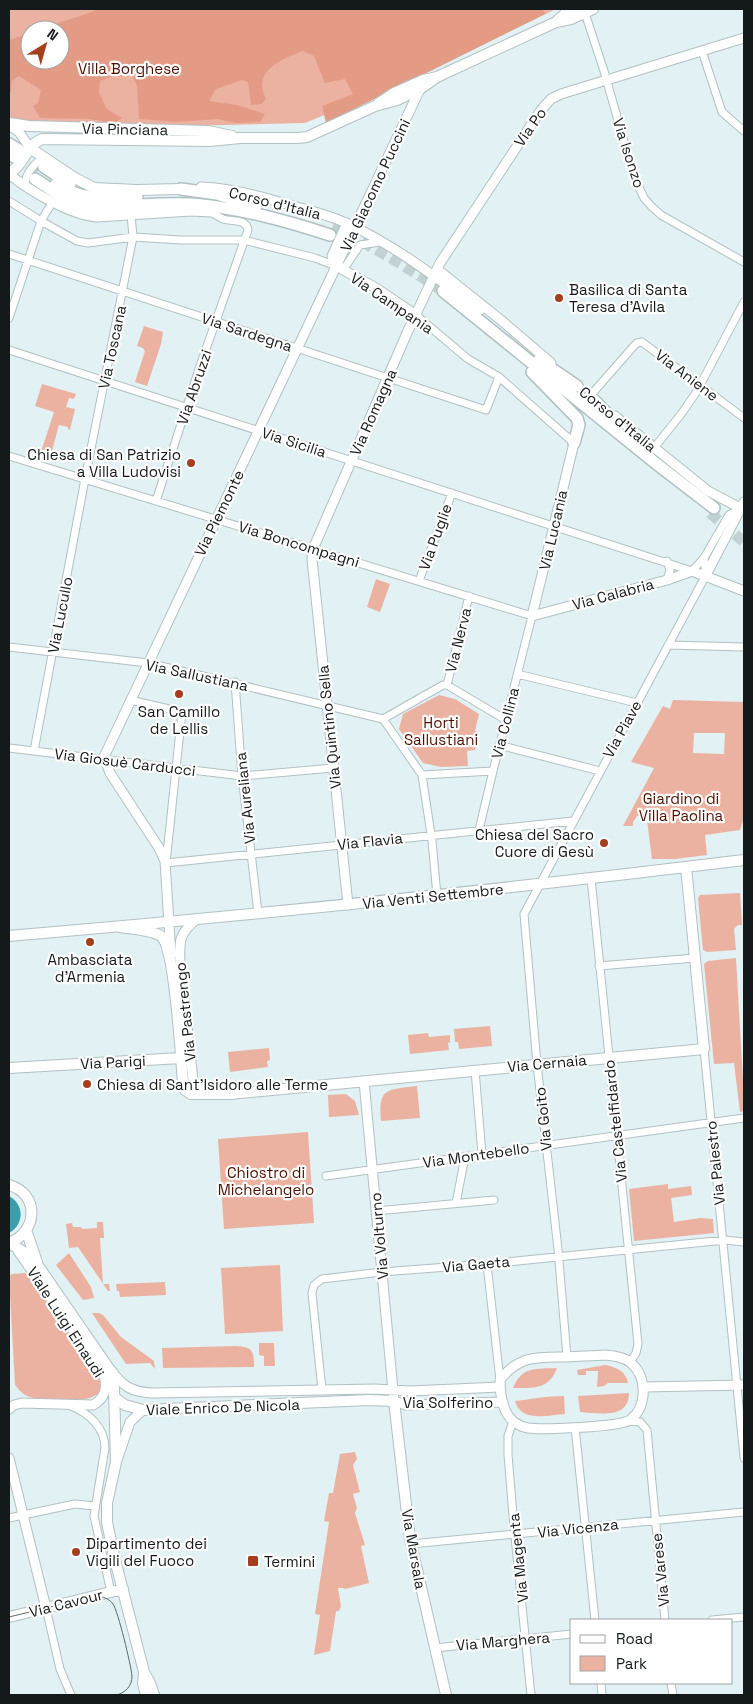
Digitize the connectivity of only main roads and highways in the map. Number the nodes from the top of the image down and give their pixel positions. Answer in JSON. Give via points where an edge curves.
{"nodes":[{"id":1,"x":574,"y":9,"type":"edge"},
{"id":2,"x":589,"y":10,"type":"edge"},
{"id":3,"x":556,"y":22,"type":"junction"},
{"id":4,"x":9,"y":124,"type":"edge"},
{"id":5,"x":240,"y":138,"type":"junction"},
{"id":6,"x":13,"y":158,"type":"edge"},
{"id":7,"x":38,"y":173,"type":"junction"},
{"id":8,"x":181,"y":189,"type":"joint"},
{"id":9,"x":152,"y":205,"type":"junction"},
{"id":10,"x":256,"y":206,"type":"junction"},
{"id":11,"x":192,"y":211,"type":"road end"},
{"id":12,"x":212,"y":212,"type":"road end"},
{"id":13,"x":282,"y":220,"type":"junction"},
{"id":14,"x":481,"y":322,"type":"junction"},
{"id":15,"x":532,"y":372,"type":"junction"},
{"id":16,"x":577,"y":386,"type":"road end"},
{"id":17,"x":590,"y":396,"type":"road end"},
{"id":18,"x":574,"y":443,"type":"road end"},
{"id":19,"x":649,"y":456,"type":"junction"},
{"id":20,"x":712,"y":510,"type":"tunnel mouth"},
{"id":21,"x":744,"y":860,"type":"edge"},
{"id":22,"x":686,"y":867,"type":"junction"},
{"id":23,"x":120,"y":927,"type":"junction"},
{"id":24,"x":157,"y":934,"type":"joint"},
{"id":25,"x":9,"y":936,"type":"edge"},
{"id":26,"x":704,"y":1049,"type":"joint"},
{"id":27,"x":181,"y":1058,"type":"junction"},
{"id":28,"x":9,"y":1068,"type":"edge"},
{"id":29,"x":217,"y":1095,"type":"joint"},
{"id":30,"x":10,"y":1184,"type":"edge"},
{"id":31,"x":26,"y":1230,"type":"junction"},
{"id":32,"x":12,"y":1244,"type":"edge"},
{"id":33,"x":40,"y":1267,"type":"junction"},
{"id":34,"x":114,"y":1397,"type":"junction"},
{"id":35,"x":394,"y":1401,"type":"joint"},
{"id":36,"x":122,"y":1589,"type":"junction"},
{"id":37,"x":9,"y":1617,"type":"edge"},
{"id":38,"x":147,"y":1683,"type":"junction"},
{"id":39,"x":146,"y":1695,"type":"edge"},
{"id":40,"x":154,"y":1695,"type":"edge"},
{"id":41,"x":446,"y":1695,"type":"edge"}],
"edges":[{"from":1,"to":3,"type":"main road","name":"Via Pinciana"},
{"from":2,"to":3,"type":"main road","name":"Via Pinciana"},
{"from":3,"to":5,"type":"main road","name":"Via Pinciana","via":[[391,102],[307,137]]},
{"from":4,"to":5,"type":"main road","name":"Via Pinciana","via":[[208,130]]},
{"from":5,"to":6,"type":"main road","name":"Via Pinciana","via":[[210,141],[44,139]]},
{"from":6,"to":7,"type":"main road","name":"Corso d'Italia"},
{"from":7,"to":8,"type":"main road","name":"Corso d'Italia","via":[[98,189]]},
{"from":7,"to":9,"type":"main road","name":"Corso d'Italia","via":[[65,198],[82,206]]},
{"from":7,"to":10,"type":"main road","name":"Corso d'Italia","via":[[98,198],[188,197]]},
{"from":8,"to":10,"type":"main road","via":[[217,194]]},
{"from":9,"to":11,"type":"main road"},
{"from":9,"to":13,"type":"main road","name":"Corso d'Italia","via":[[216,206]]},
{"from":10,"to":13,"type":"main road","name":"Corso d'Italia","via":[[331,232]]},
{"from":12,"to":13,"type":"main road"},
{"from":14,"to":15,"type":"main road","name":"Corso d'Italia","via":[[441,295]]},
{"from":14,"to":16,"type":"main road"},
{"from":14,"to":19,"type":"main road","name":"Corso d'Italia"},
{"from":15,"to":18,"type":"main road","via":[[577,418]]},
{"from":15,"to":19,"type":"main road","name":"Corso d'Italia"},
{"from":17,"to":19,"type":"main road"},
{"from":19,"to":20,"type":"main road"},
{"from":21,"to":22,"type":"main road","name":"Via Venti Settembre"},
{"from":22,"to":23,"type":"main road","name":"Via Venti Settembre","via":[[438,896]]},
{"from":22,"to":26,"type":"main road","name":"Via Palestro"},
{"from":23,"to":24,"type":"main road","name":"Via Venti Settembre"},
{"from":23,"to":25,"type":"main road","name":"Via Venti Settembre"},
{"from":24,"to":27,"type":"main road","name":"Via Pastrengo","via":[[164,940],[172,965]]},
{"from":26,"to":29,"type":"main road","name":"Via Cernaia"},
{"from":27,"to":28,"type":"main road","name":"Via Parigi"},
{"from":27,"to":29,"type":"main road","name":"Via Pastrengo","via":[[187,1092]]},
{"from":30,"to":31,"type":"main road","via":[[24,1194],[31,1207]]},
{"from":31,"to":32,"type":"main road"},
{"from":31,"to":33,"type":"main road"},
{"from":32,"to":33,"type":"main road"},
{"from":33,"to":34,"type":"main road","name":"Viale Luigi Einaudi","via":[[110,1370]]},
{"from":34,"to":35,"type":"main road","name":"Viale Enrico De Nicola","via":[[125,1405],[143,1410]]},
{"from":34,"to":36,"type":"main road","name":"Viale Luigi Einaudi","via":[[116,1462],[107,1517]]},
{"from":35,"to":41,"type":"main road","name":"Via Marsala","via":[[411,1544]]},
{"from":36,"to":37,"type":"main road","name":"Via Cavour"},
{"from":36,"to":38,"type":"main road","name":"Viale Luigi Einaudi"},
{"from":38,"to":39,"type":"main road"},
{"from":38,"to":40,"type":"main road"}]}
